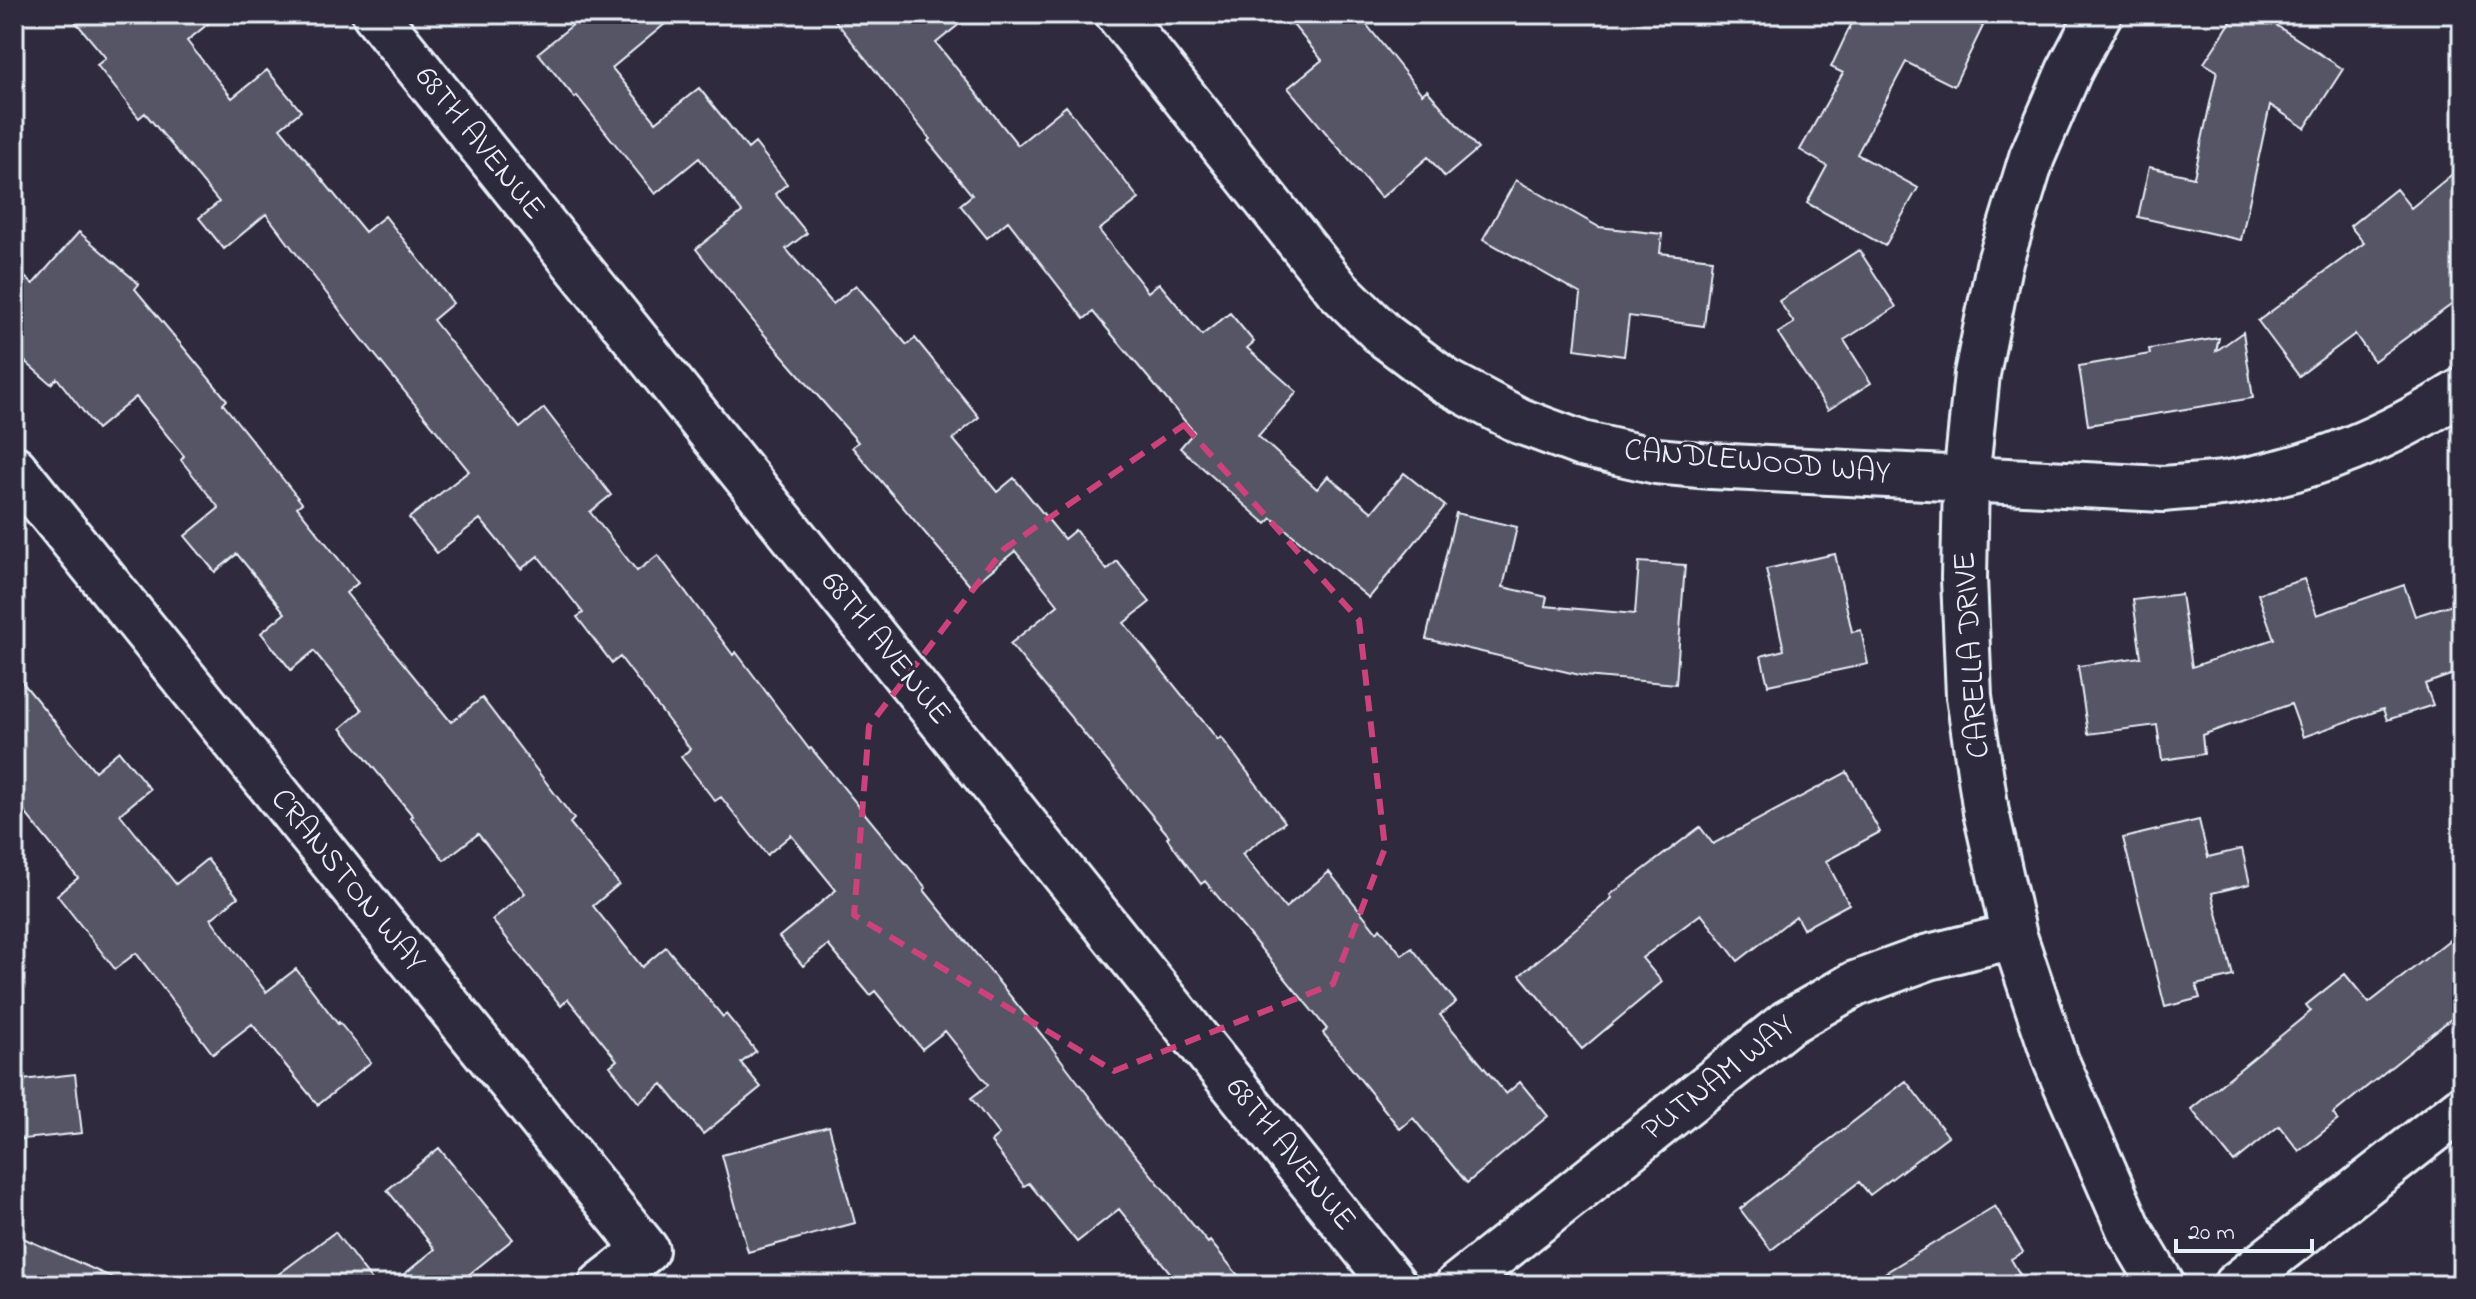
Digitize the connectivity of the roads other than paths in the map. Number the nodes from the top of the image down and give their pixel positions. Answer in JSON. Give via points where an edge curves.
{"nodes":[{"id":1,"x":375,"y":14,"type":"edge"},
{"id":2,"x":1118,"y":14,"type":"edge"},
{"id":3,"x":2099,"y":14,"type":"edge"},
{"id":4,"x":2462,"y":391,"type":"edge"},
{"id":5,"x":14,"y":468,"type":"edge"},
{"id":6,"x":1966,"y":480,"type":"junction"},
{"id":7,"x":2014,"y":936,"type":"junction"},
{"id":8,"x":2462,"y":1108,"type":"edge"},
{"id":9,"x":601,"y":1285,"type":"edge"},
{"id":10,"x":1394,"y":1285,"type":"edge"},
{"id":11,"x":1458,"y":1285,"type":"edge"},
{"id":12,"x":2162,"y":1285,"type":"edge"},
{"id":13,"x":2236,"y":1285,"type":"edge"}],
"edges":[{"from":1,"to":10,"type":"street","name":"68TH AVENUE"},
{"from":2,"to":6,"type":"street","name":"CANDLEWOOD WAY","via":[[1337,289],[1384,335],[1445,381],[1520,421],[1582,444],[1656,461]]},
{"from":3,"to":6,"type":"street","name":"CARELLA DRIVE","via":[[2032,157],[1999,265],[1977,374]]},
{"from":4,"to":6,"type":"street","name":"CANDLEWOOD WAY","via":[[2364,446],[2301,468],[2229,483],[2163,489]]},
{"from":5,"to":9,"type":"street","name":"CRANSTON WAY","via":[[646,1250]]},
{"from":6,"to":7,"type":"street","name":"CARELLA DRIVE","via":[[1969,696],[1986,812]]},
{"from":7,"to":11,"type":"street","name":"PUTNAM WAY","via":[[1929,957],[1855,984],[1787,1023]]},
{"from":7,"to":12,"type":"street","name":"CARELLA DRIVE","via":[[2056,1061],[2130,1231]]},
{"from":8,"to":13,"type":"street"}]}
